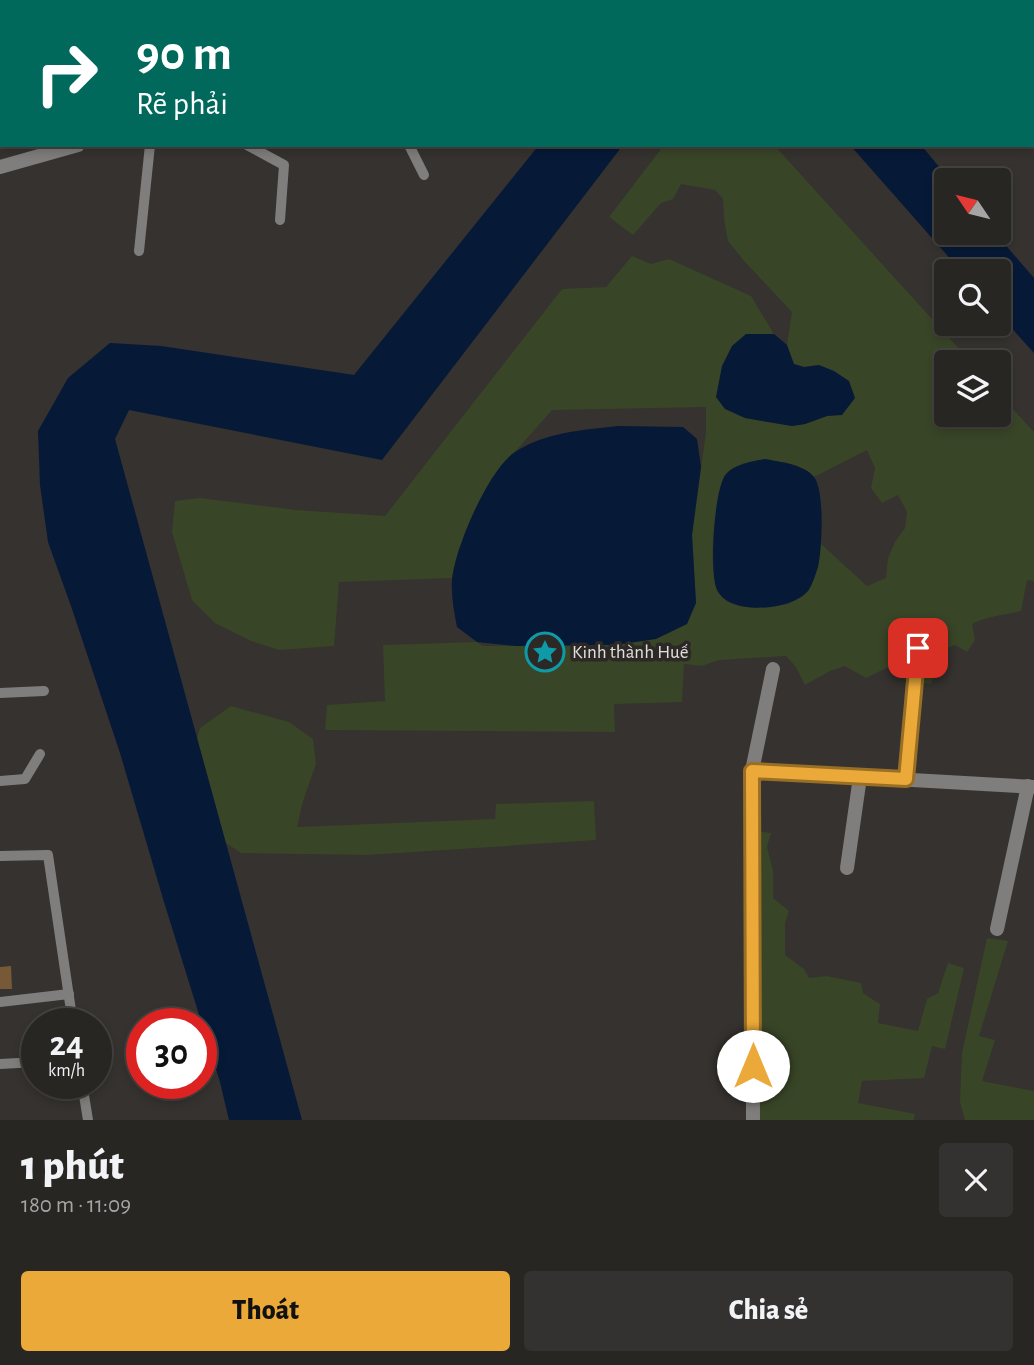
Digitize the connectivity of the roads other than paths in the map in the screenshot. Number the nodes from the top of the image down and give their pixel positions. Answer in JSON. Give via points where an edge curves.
{"nodes":[{"id":1,"x":71,"y":147,"type":"edge"},
{"id":2,"x":150,"y":147,"type":"edge"},
{"id":3,"x":251,"y":147,"type":"edge"},
{"id":4,"x":411,"y":147,"type":"edge"},
{"id":5,"x":0,"y":167,"type":"edge"},
{"id":6,"x":424,"y":175,"type":"dead end"},
{"id":7,"x":280,"y":220,"type":"dead end"},
{"id":8,"x":139,"y":251,"type":"dead end"},
{"id":9,"x":918,"y":648,"type":"dead end"},
{"id":10,"x":773,"y":669,"type":"dead end"},
{"id":11,"x":44,"y":691,"type":"dead end"},
{"id":12,"x":0,"y":693,"type":"edge"},
{"id":13,"x":40,"y":754,"type":"dead end"},
{"id":14,"x":752,"y":771,"type":"junction"},
{"id":15,"x":860,"y":777,"type":"junction"},
{"id":16,"x":906,"y":779,"type":"junction"},
{"id":17,"x":0,"y":781,"type":"edge"},
{"id":18,"x":1031,"y":786,"type":"edge"},
{"id":19,"x":0,"y":856,"type":"edge"},
{"id":20,"x":847,"y":868,"type":"dead end"},
{"id":21,"x":997,"y":929,"type":"dead end"},
{"id":22,"x":69,"y":994,"type":"junction"},
{"id":23,"x":0,"y":1002,"type":"edge"},
{"id":24,"x":71,"y":1008,"type":"edge"},
{"id":25,"x":21,"y":1063,"type":"edge"},
{"id":26,"x":0,"y":1064,"type":"edge"},
{"id":27,"x":85,"y":1099,"type":"edge"},
{"id":28,"x":88,"y":1120,"type":"edge"},
{"id":29,"x":753,"y":1120,"type":"edge"}],
"edges":[{"from":1,"to":5,"type":"street"},
{"from":2,"to":8,"type":"lane"},
{"from":3,"to":7,"type":"lane","via":[[284,165]]},
{"from":4,"to":6,"type":"lane"},
{"from":9,"to":16,"type":"street"},
{"from":10,"to":14,"type":"street"},
{"from":11,"to":12,"type":"lane"},
{"from":13,"to":17,"type":"lane","via":[[25,779]]},
{"from":14,"to":15,"type":"street"},
{"from":14,"to":29,"type":"street"},
{"from":15,"to":16,"type":"street"},
{"from":15,"to":20,"type":"street"},
{"from":16,"to":18,"type":"street"},
{"from":18,"to":21,"type":"street"},
{"from":19,"to":22,"type":"lane","via":[[48,855]]},
{"from":22,"to":23,"type":"lane"},
{"from":22,"to":24,"type":"lane"},
{"from":25,"to":26,"type":"lane"},
{"from":27,"to":28,"type":"lane"}]}
